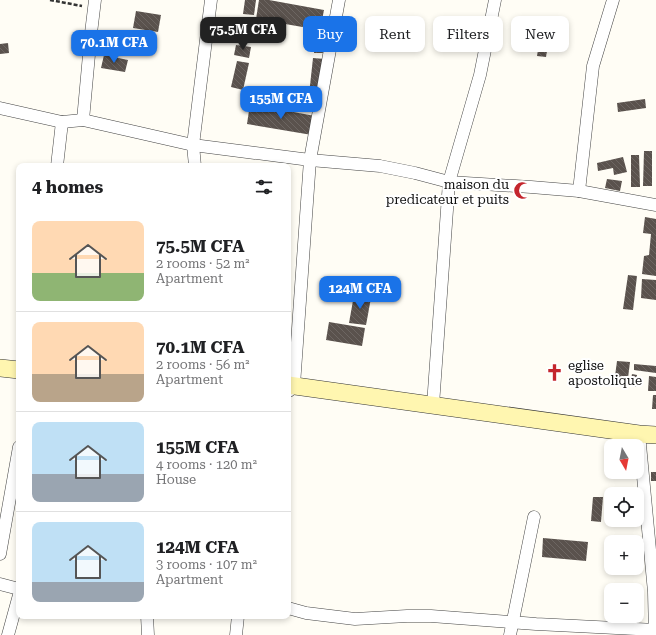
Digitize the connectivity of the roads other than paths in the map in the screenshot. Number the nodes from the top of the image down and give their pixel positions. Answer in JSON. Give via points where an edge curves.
{"nodes":[{"id":1,"x":211,"y":0,"type":"edge"},
{"id":2,"x":339,"y":0,"type":"edge"},
{"id":3,"x":496,"y":0,"type":"edge"},
{"id":4,"x":612,"y":0,"type":"edge"},
{"id":5,"x":95,"y":4,"type":"edge"},
{"id":6,"x":0,"y":108,"type":"edge"},
{"id":7,"x":83,"y":120,"type":"junction"},
{"id":8,"x":62,"y":122,"type":"junction"},
{"id":9,"x":193,"y":145,"type":"junction"},
{"id":10,"x":310,"y":160,"type":"junction"},
{"id":11,"x":56,"y":163,"type":"edge"},
{"id":12,"x":195,"y":163,"type":"edge"},
{"id":13,"x":449,"y":182,"type":"junction"},
{"id":14,"x":579,"y":192,"type":"junction"},
{"id":15,"x":656,"y":205,"type":"edge"},
{"id":16,"x":0,"y":368,"type":"edge"},
{"id":17,"x":16,"y":370,"type":"edge"},
{"id":18,"x":291,"y":376,"type":"edge"},
{"id":19,"x":291,"y":387,"type":"edge"},
{"id":20,"x":433,"y":405,"type":"junction"},
{"id":21,"x":648,"y":434,"type":"edge"},
{"id":22,"x":16,"y":464,"type":"edge"},
{"id":23,"x":534,"y":517,"type":"dead end"},
{"id":24,"x":0,"y":554,"type":"edge"},
{"id":25,"x":0,"y":584,"type":"edge"},
{"id":26,"x":16,"y":588,"type":"edge"},
{"id":27,"x":655,"y":593,"type":"edge"},
{"id":28,"x":16,"y":606,"type":"edge"},
{"id":29,"x":291,"y":609,"type":"edge"},
{"id":30,"x":147,"y":619,"type":"edge"},
{"id":31,"x":238,"y":619,"type":"edge"},
{"id":32,"x":513,"y":622,"type":"junction"},
{"id":33,"x":655,"y":632,"type":"edge"},
{"id":34,"x":8,"y":635,"type":"edge"},
{"id":35,"x":148,"y":635,"type":"edge"},
{"id":36,"x":236,"y":635,"type":"edge"},
{"id":37,"x":510,"y":635,"type":"edge"}],
"edges":[{"from":1,"to":9,"type":"street"},
{"from":2,"to":10,"type":"street"},
{"from":3,"to":13,"type":"street","via":[[480,75]]},
{"from":4,"to":14,"type":"street","via":[[593,66]]},
{"from":5,"to":7,"type":"street"},
{"from":6,"to":8,"type":"street"},
{"from":7,"to":8,"type":"street"},
{"from":7,"to":9,"type":"street"},
{"from":8,"to":11,"type":"street"},
{"from":9,"to":10,"type":"street"},
{"from":9,"to":12,"type":"street"},
{"from":10,"to":13,"type":"street","via":[[380,166]]},
{"from":10,"to":18,"type":"street"},
{"from":13,"to":14,"type":"street"},
{"from":13,"to":20,"type":"street"},
{"from":14,"to":15,"type":"street"},
{"from":16,"to":17,"type":"street"},
{"from":19,"to":20,"type":"street"},
{"from":20,"to":21,"type":"street"},
{"from":21,"to":27,"type":"street"},
{"from":22,"to":24,"type":"street"},
{"from":23,"to":32,"type":"street"},
{"from":25,"to":26,"type":"street"},
{"from":27,"to":33,"type":"street"},
{"from":28,"to":34,"type":"street"},
{"from":29,"to":32,"type":"street","via":[[355,619],[431,616]]},
{"from":30,"to":35,"type":"street"},
{"from":31,"to":36,"type":"street"},
{"from":32,"to":33,"type":"street"},
{"from":32,"to":37,"type":"street"}]}
